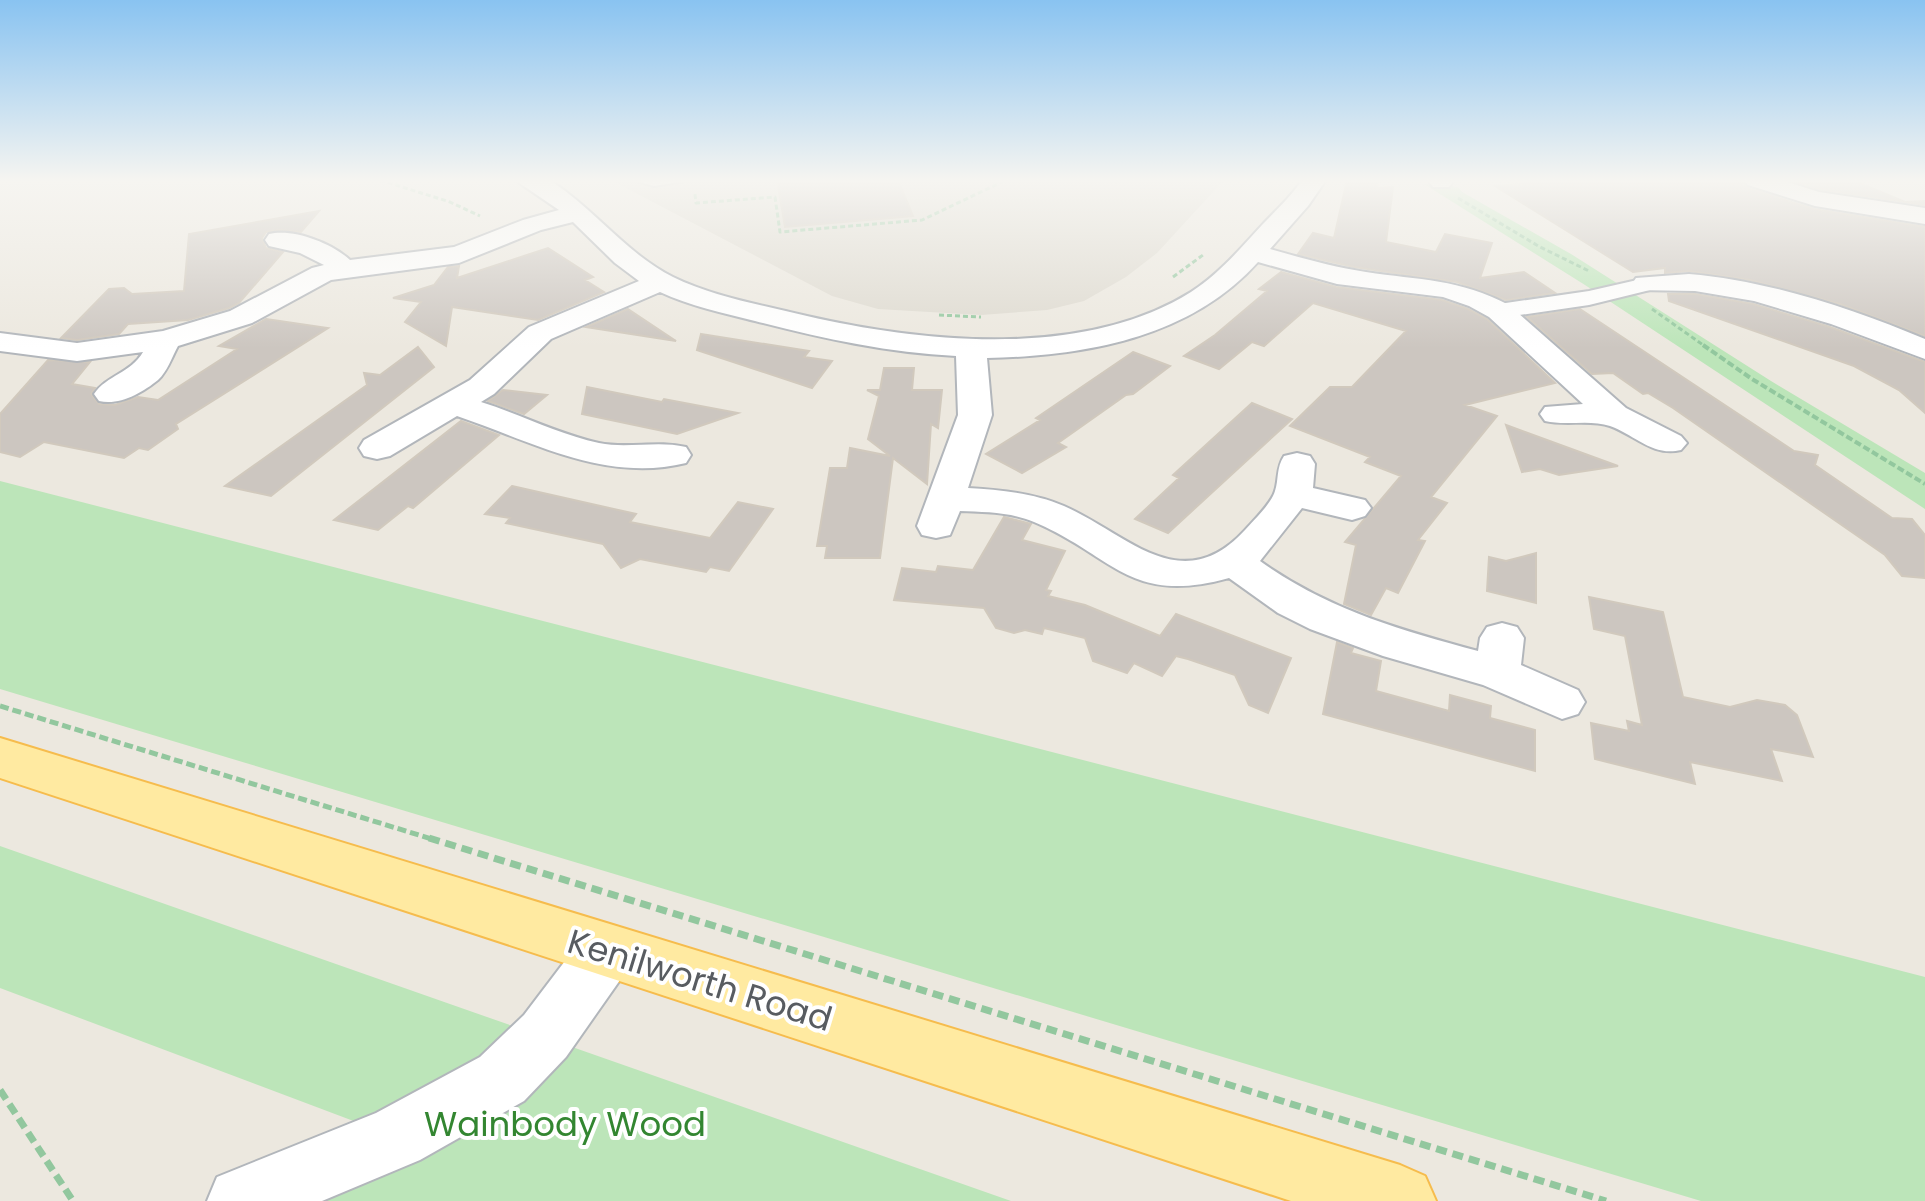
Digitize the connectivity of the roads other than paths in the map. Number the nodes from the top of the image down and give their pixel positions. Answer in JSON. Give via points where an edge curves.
{"nodes":[{"id":1,"x":505,"y":236,"type":"edge"},
{"id":2,"x":599,"y":236,"type":"edge"},
{"id":3,"x":1266,"y":236,"type":"edge"},
{"id":4,"x":278,"y":240,"type":"dead end"},
{"id":5,"x":1252,"y":252,"type":"junction"},
{"id":6,"x":339,"y":270,"type":"junction"},
{"id":7,"x":660,"y":282,"type":"junction"},
{"id":8,"x":1637,"y":287,"type":"joint"},
{"id":9,"x":1499,"y":311,"type":"junction"},
{"id":10,"x":977,"y":332,"type":"junction"},
{"id":11,"x":6,"y":334,"type":"edge"},
{"id":12,"x":166,"y":340,"type":"junction"},
{"id":13,"x":1925,"y":350,"type":"edge"},
{"id":14,"x":111,"y":394,"type":"dead end"},
{"id":15,"x":454,"y":404,"type":"junction"},
{"id":16,"x":1557,"y":414,"type":"dead end"},
{"id":17,"x":1614,"y":415,"type":"junction"},
{"id":18,"x":1669,"y":443,"type":"dead end"},
{"id":19,"x":377,"y":448,"type":"dead end"},
{"id":20,"x":610,"y":455,"type":"junction"},
{"id":21,"x":673,"y":455,"type":"dead end"},
{"id":22,"x":588,"y":485,"type":"dead end"},
{"id":23,"x":1352,"y":508,"type":"dead end"},
{"id":24,"x":1235,"y":563,"type":"junction"},
{"id":25,"x":1562,"y":702,"type":"dead end"},
{"id":26,"x":0,"y":758,"type":"edge"},
{"id":27,"x":607,"y":951,"type":"junction"},
{"id":28,"x":241,"y":1201,"type":"edge"},
{"id":29,"x":1400,"y":1201,"type":"edge"}],
"edges":[{"from":1,"to":6,"type":"street","via":[[459,255]]},
{"from":2,"to":7,"type":"street"},
{"from":3,"to":5,"type":"street"},
{"from":4,"to":6,"type":"street","via":[[328,255],[339,263]]},
{"from":5,"to":9,"type":"street","via":[[1351,279],[1447,288]]},
{"from":5,"to":10,"type":"street","via":[[1192,304],[1142,324],[1057,343]]},
{"from":6,"to":12,"type":"street","via":[[304,281],[241,317]]},
{"from":7,"to":10,"type":"street","via":[[834,332],[895,342]]},
{"from":7,"to":15,"type":"street","via":[[540,333],[495,376]]},
{"from":8,"to":9,"type":"street"},
{"from":8,"to":13,"type":"street","via":[[1682,273],[1878,319]]},
{"from":9,"to":17,"type":"street"},
{"from":10,"to":24,"type":"street","via":[[971,376],[975,415],[940,512],[1037,509],[1155,571],[1193,573]]},
{"from":11,"to":12,"type":"street","via":[[40,349],[77,352]]},
{"from":12,"to":14,"type":"street","via":[[148,372]]},
{"from":15,"to":19,"type":"street"},
{"from":15,"to":20,"type":"street","via":[[552,441]]},
{"from":16,"to":17,"type":"street"},
{"from":17,"to":18,"type":"street"},
{"from":20,"to":21,"type":"street"},
{"from":20,"to":22,"type":"street"},
{"from":23,"to":24,"type":"street","via":[[1295,480]]},
{"from":24,"to":25,"type":"street","via":[[1281,595],[1388,642],[1500,655]]},
{"from":26,"to":27,"type":"main road","name":"Kenilworth Road"},
{"from":27,"to":28,"type":"street","via":[[545,1036],[502,1079],[397,1137]]},
{"from":27,"to":29,"type":"main road","name":"Kenilworth Road"}]}
